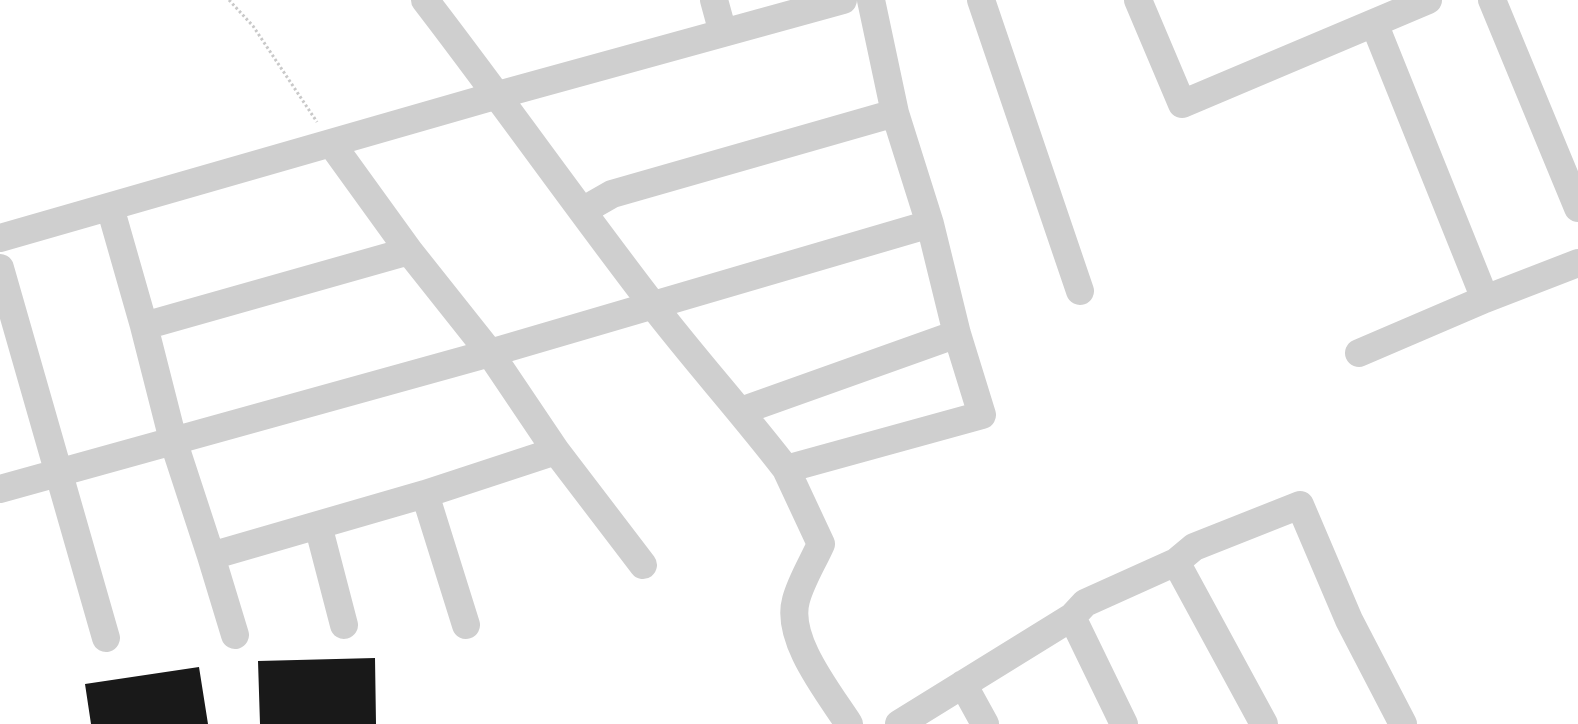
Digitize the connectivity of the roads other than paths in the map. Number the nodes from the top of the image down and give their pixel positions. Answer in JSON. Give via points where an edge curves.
{"nodes":[{"id":1,"x":425,"y":0,"type":"edge"},
{"id":2,"x":714,"y":0,"type":"edge"},
{"id":3,"x":871,"y":0,"type":"edge"},
{"id":4,"x":981,"y":0,"type":"edge"},
{"id":5,"x":1138,"y":0,"type":"edge"},
{"id":6,"x":1428,"y":0,"type":"edge"},
{"id":7,"x":1492,"y":0,"type":"edge"},
{"id":8,"x":834,"y":1,"type":"edge"},
{"id":9,"x":1374,"y":23,"type":"junction"},
{"id":10,"x":723,"y":32,"type":"junction"},
{"id":11,"x":498,"y":95,"type":"junction"},
{"id":12,"x":895,"y":113,"type":"junction"},
{"id":13,"x":331,"y":143,"type":"junction"},
{"id":14,"x":110,"y":207,"type":"junction"},
{"id":15,"x":1578,"y":208,"type":"edge"},
{"id":16,"x":584,"y":210,"type":"junction"},
{"id":17,"x":930,"y":224,"type":"junction"},
{"id":18,"x":0,"y":238,"type":"edge"},
{"id":19,"x":409,"y":250,"type":"junction"},
{"id":20,"x":1578,"y":263,"type":"edge"},
{"id":21,"x":0,"y":268,"type":"edge"},
{"id":22,"x":1080,"y":292,"type":"dead end"},
{"id":23,"x":1485,"y":299,"type":"junction"},
{"id":24,"x":652,"y":305,"type":"junction"},
{"id":25,"x":144,"y":326,"type":"junction"},
{"id":26,"x":957,"y":334,"type":"junction"},
{"id":27,"x":490,"y":353,"type":"junction"},
{"id":28,"x":1359,"y":353,"type":"dead end"},
{"id":29,"x":741,"y":411,"type":"junction"},
{"id":30,"x":173,"y":440,"type":"junction"},
{"id":31,"x":556,"y":451,"type":"junction"},
{"id":32,"x":786,"y":469,"type":"junction"},
{"id":33,"x":60,"y":472,"type":"junction"},
{"id":34,"x":0,"y":489,"type":"edge"},
{"id":35,"x":425,"y":494,"type":"junction"},
{"id":36,"x":318,"y":525,"type":"junction"},
{"id":37,"x":211,"y":556,"type":"junction"},
{"id":38,"x":1176,"y":562,"type":"junction"},
{"id":39,"x":643,"y":564,"type":"dead end"},
{"id":40,"x":1072,"y":617,"type":"junction"},
{"id":41,"x":344,"y":625,"type":"dead end"},
{"id":42,"x":466,"y":625,"type":"dead end"},
{"id":43,"x":235,"y":635,"type":"dead end"},
{"id":44,"x":106,"y":638,"type":"dead end"},
{"id":45,"x":964,"y":684,"type":"junction"},
{"id":46,"x":849,"y":724,"type":"edge"},
{"id":47,"x":898,"y":724,"type":"edge"},
{"id":48,"x":985,"y":724,"type":"edge"},
{"id":49,"x":1124,"y":724,"type":"edge"},
{"id":50,"x":1264,"y":724,"type":"edge"},
{"id":51,"x":1402,"y":724,"type":"edge"}],
"edges":[{"from":1,"to":11,"type":"street"},
{"from":2,"to":10,"type":"street"},
{"from":3,"to":12,"type":"street"},
{"from":4,"to":22,"type":"street"},
{"from":5,"to":9,"type":"street","via":[[1182,104]]},
{"from":6,"to":9,"type":"street"},
{"from":7,"to":15,"type":"street"},
{"from":8,"to":10,"type":"street"},
{"from":9,"to":23,"type":"street"},
{"from":10,"to":11,"type":"street"},
{"from":11,"to":13,"type":"street"},
{"from":11,"to":16,"type":"street"},
{"from":12,"to":16,"type":"street","via":[[612,194]]},
{"from":12,"to":17,"type":"street"},
{"from":13,"to":14,"type":"street"},
{"from":13,"to":19,"type":"street"},
{"from":14,"to":18,"type":"street"},
{"from":14,"to":25,"type":"street"},
{"from":16,"to":24,"type":"street"},
{"from":17,"to":24,"type":"street"},
{"from":17,"to":26,"type":"street"},
{"from":19,"to":25,"type":"street"},
{"from":19,"to":27,"type":"street"},
{"from":20,"to":23,"type":"street"},
{"from":21,"to":33,"type":"street"},
{"from":23,"to":28,"type":"street"},
{"from":24,"to":27,"type":"street"},
{"from":24,"to":29,"type":"street"},
{"from":25,"to":30,"type":"street"},
{"from":26,"to":29,"type":"street"},
{"from":26,"to":32,"type":"street","via":[[982,415]]},
{"from":27,"to":30,"type":"street"},
{"from":27,"to":31,"type":"street"},
{"from":29,"to":32,"type":"street"},
{"from":30,"to":33,"type":"street"},
{"from":30,"to":37,"type":"street"},
{"from":31,"to":35,"type":"street"},
{"from":31,"to":39,"type":"street"},
{"from":32,"to":46,"type":"street","via":[[821,544],[795,601],[796,632],[808,662]]},
{"from":33,"to":34,"type":"street"},
{"from":33,"to":44,"type":"street"},
{"from":35,"to":36,"type":"street"},
{"from":35,"to":42,"type":"street"},
{"from":36,"to":37,"type":"street"},
{"from":36,"to":41,"type":"street"},
{"from":37,"to":43,"type":"street"},
{"from":38,"to":40,"type":"street","via":[[1085,603]]},
{"from":38,"to":50,"type":"street"},
{"from":38,"to":51,"type":"street","via":[[1194,547],[1300,506],[1349,620]]},
{"from":40,"to":45,"type":"street"},
{"from":40,"to":49,"type":"street"},
{"from":45,"to":47,"type":"street"},
{"from":45,"to":48,"type":"street"}]}
